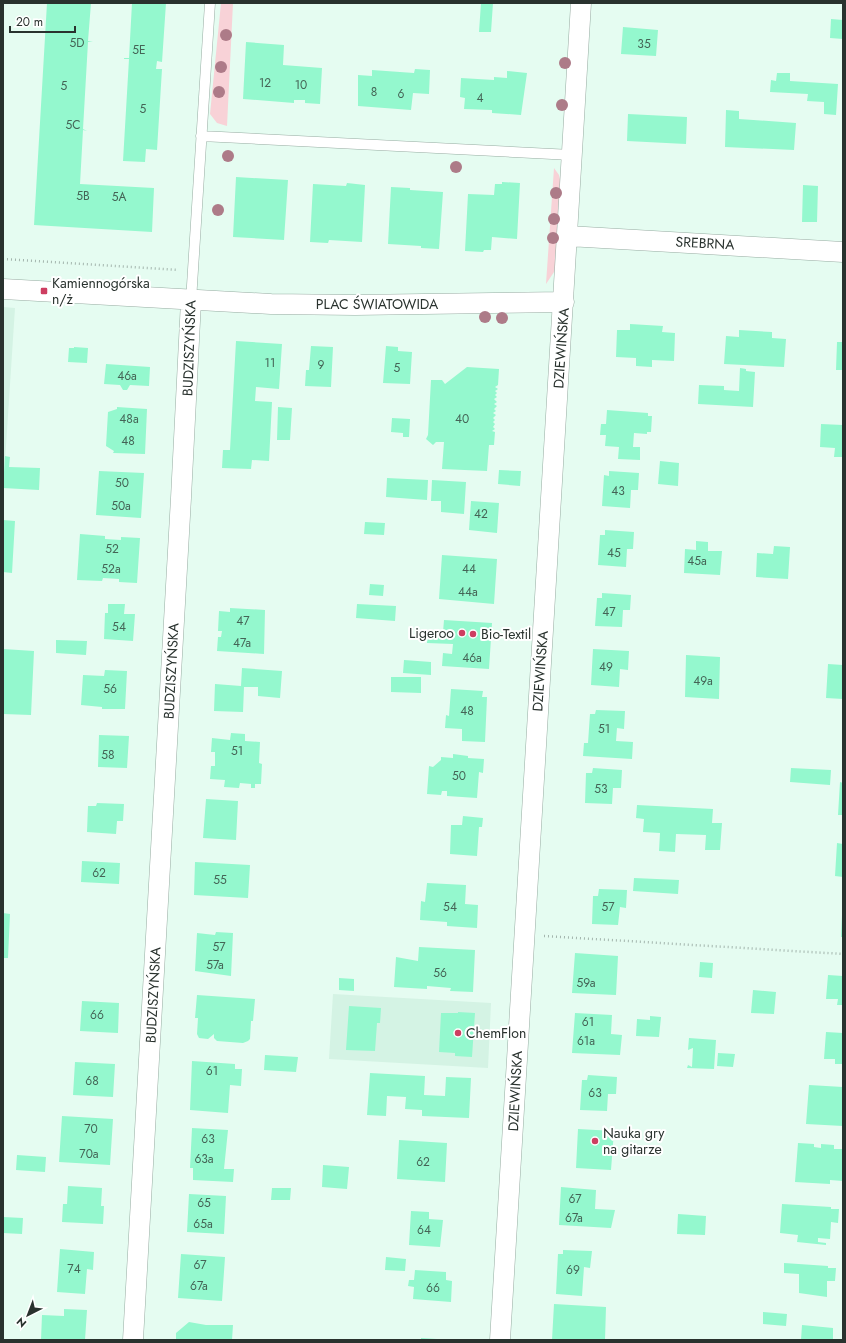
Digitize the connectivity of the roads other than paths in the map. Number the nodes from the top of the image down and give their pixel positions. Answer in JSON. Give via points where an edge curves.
{"nodes":[{"id":1,"x":210,"y":3,"type":"edge"},
{"id":2,"x":581,"y":3,"type":"edge"},
{"id":3,"x":201,"y":136,"type":"junction"},
{"id":4,"x":572,"y":155,"type":"junction"},
{"id":5,"x":568,"y":236,"type":"junction"},
{"id":6,"x":843,"y":252,"type":"edge"},
{"id":7,"x":3,"y":289,"type":"edge"},
{"id":8,"x":191,"y":301,"type":"junction"},
{"id":9,"x":564,"y":302,"type":"junction"},
{"id":10,"x":133,"y":1340,"type":"edge"},
{"id":11,"x":500,"y":1340,"type":"edge"}],
"edges":[{"from":1,"to":3,"type":"lane","name":"BUDZISZYŃSKA"},
{"from":2,"to":4,"type":"street","name":"DZIEWIŃSKA"},
{"from":3,"to":4,"type":"lane"},
{"from":3,"to":8,"type":"lane","name":"BUDZISZYŃSKA"},
{"from":4,"to":5,"type":"street","name":"DZIEWIŃSKA"},
{"from":5,"to":6,"type":"street","name":"SREBRNA"},
{"from":5,"to":9,"type":"street","name":"DZIEWIŃSKA"},
{"from":7,"to":8,"type":"street","name":"PLAC ŚWIATOWIDA"},
{"from":8,"to":9,"type":"street","name":"PLAC ŚWIATOWIDA","via":[[355,305]]},
{"from":8,"to":10,"type":"street","name":"BUDZISZYŃSKA"},
{"from":9,"to":11,"type":"street","name":"DZIEWIŃSKA"}]}
